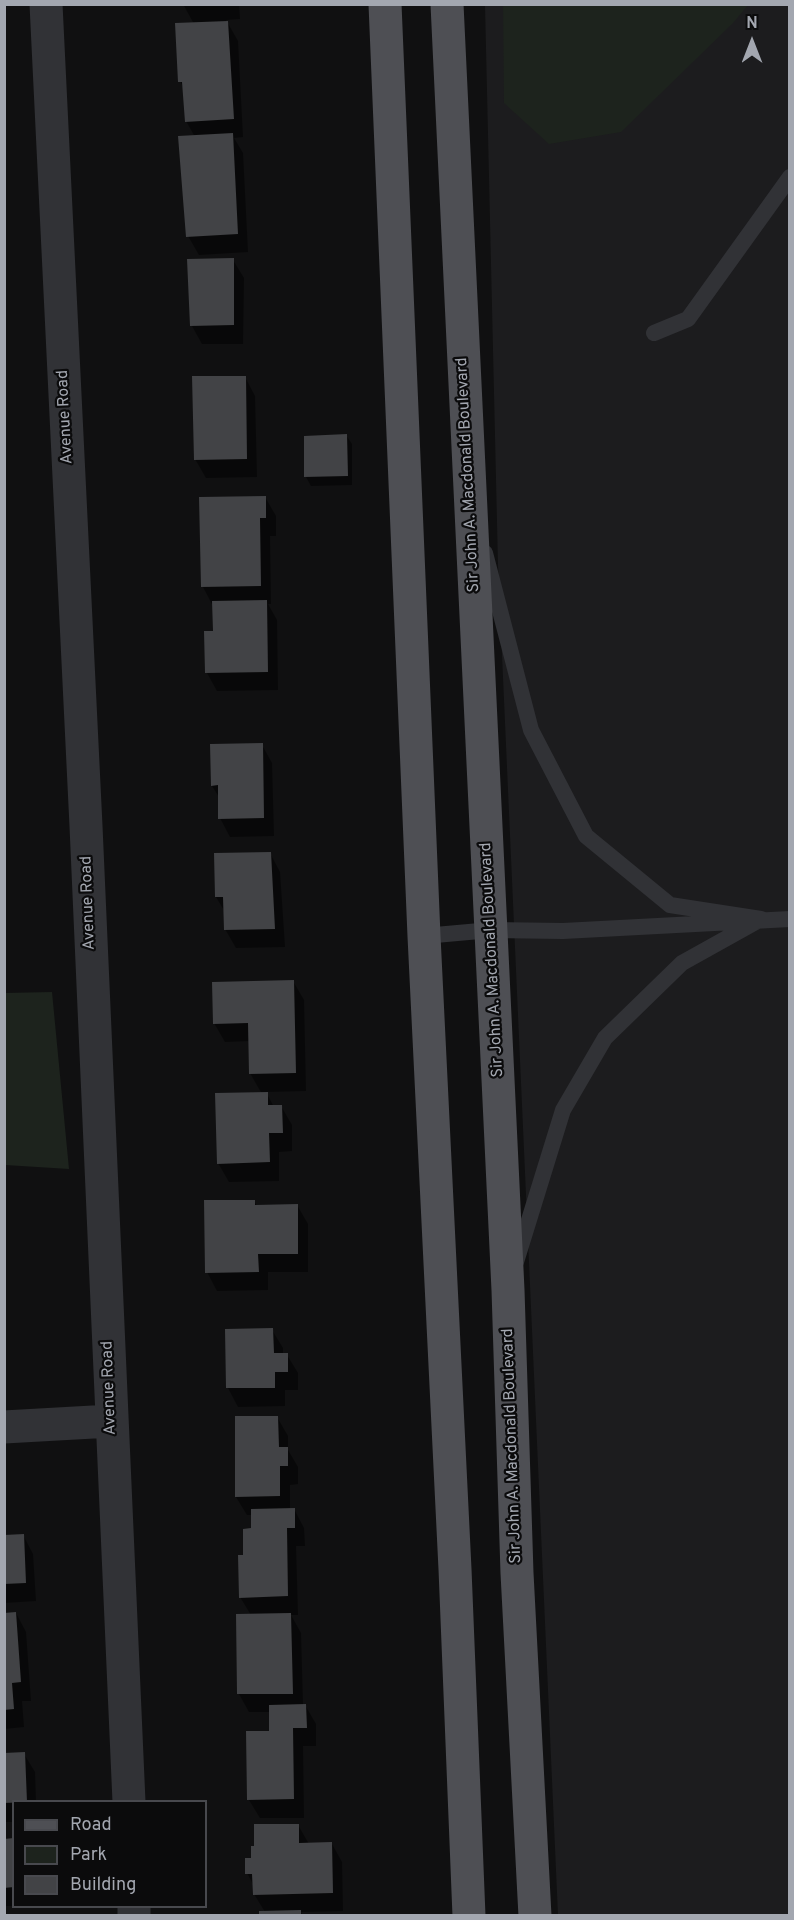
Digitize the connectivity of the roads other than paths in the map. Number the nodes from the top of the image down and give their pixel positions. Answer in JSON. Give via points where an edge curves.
{"nodes":[{"id":1,"x":46,"y":4,"type":"edge"},
{"id":2,"x":385,"y":4,"type":"edge"},
{"id":3,"x":447,"y":4,"type":"edge"},
{"id":4,"x":789,"y":177,"type":"edge"},
{"id":5,"x":654,"y":333,"type":"dead end"},
{"id":6,"x":471,"y":499,"type":"junction"},
{"id":7,"x":761,"y":919,"type":"junction"},
{"id":8,"x":789,"y":919,"type":"edge"},
{"id":9,"x":491,"y":930,"type":"junction"},
{"id":10,"x":424,"y":936,"type":"junction"},
{"id":11,"x":508,"y":1290,"type":"junction"},
{"id":12,"x":111,"y":1421,"type":"junction"},
{"id":13,"x":4,"y":1426,"type":"edge"},
{"id":14,"x":129,"y":1800,"type":"edge"},
{"id":15,"x":469,"y":1916,"type":"edge"},
{"id":16,"x":535,"y":1916,"type":"edge"}],
"edges":[{"from":1,"to":12,"type":"street","name":"Avenue Road"},
{"from":2,"to":10,"type":"main road"},
{"from":3,"to":6,"type":"main road","name":"Sir John A. Macdonald Boulevard"},
{"from":4,"to":5,"type":"lane","via":[[688,319]]},
{"from":6,"to":7,"type":"lane","via":[[531,730],[586,836],[670,905]]},
{"from":6,"to":9,"type":"main road","name":"Sir John A. Macdonald Boulevard"},
{"from":7,"to":8,"type":"lane"},
{"from":7,"to":9,"type":"lane","via":[[563,931]]},
{"from":7,"to":11,"type":"lane","via":[[682,963],[605,1038],[563,1110]]},
{"from":9,"to":10,"type":"lane"},
{"from":9,"to":11,"type":"main road","name":"Sir John A. Macdonald Boulevard"},
{"from":10,"to":15,"type":"main road"},
{"from":11,"to":16,"type":"main road","name":"Sir John A. Macdonald Boulevard","via":[[517,1573]]},
{"from":12,"to":13,"type":"street"},
{"from":12,"to":14,"type":"street","name":"Avenue Road"}]}
